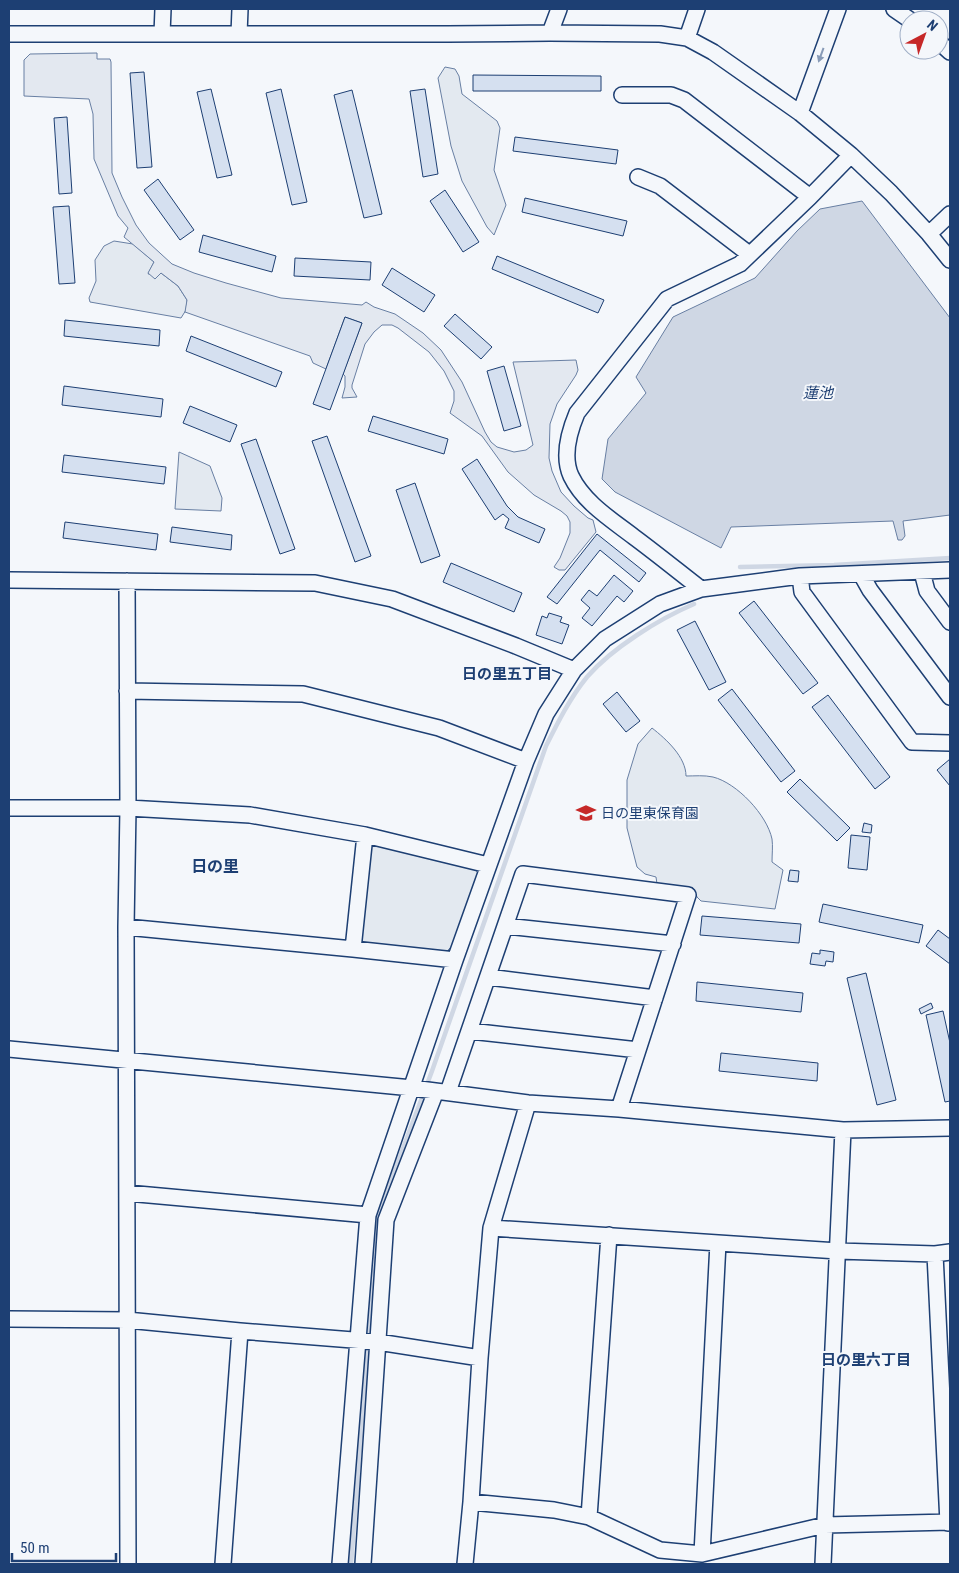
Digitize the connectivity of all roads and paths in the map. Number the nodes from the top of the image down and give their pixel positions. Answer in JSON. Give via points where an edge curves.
{"nodes":[{"id":1,"x":163,"y":9,"type":"edge"},
{"id":2,"x":240,"y":9,"type":"edge"},
{"id":3,"x":559,"y":9,"type":"edge"},
{"id":4,"x":697,"y":9,"type":"edge"},
{"id":5,"x":838,"y":9,"type":"edge"},
{"id":6,"x":550,"y":33,"type":"junction"},
{"id":7,"x":9,"y":34,"type":"edge"},
{"id":8,"x":162,"y":34,"type":"junction"},
{"id":9,"x":239,"y":34,"type":"junction"},
{"id":10,"x":687,"y":38,"type":"junction"},
{"id":11,"x":622,"y":95,"type":"dead end"},
{"id":12,"x":800,"y":113,"type":"junction"},
{"id":13,"x":851,"y":155,"type":"junction"},
{"id":14,"x":638,"y":177,"type":"dead end"},
{"id":15,"x":810,"y":197,"type":"junction"},
{"id":16,"x":950,"y":214,"type":"edge"},
{"id":17,"x":929,"y":234,"type":"junction"},
{"id":18,"x":749,"y":254,"type":"junction"},
{"id":19,"x":950,"y":260,"type":"edge"},
{"id":20,"x":950,"y":570,"type":"edge"},
{"id":21,"x":922,"y":572,"type":"junction"},
{"id":22,"x":861,"y":574,"type":"junction"},
{"id":23,"x":800,"y":576,"type":"junction"},
{"id":24,"x":9,"y":580,"type":"edge"},
{"id":25,"x":127,"y":581,"type":"junction"},
{"id":26,"x":701,"y":589,"type":"junction"},
{"id":27,"x":950,"y":622,"type":"edge"},
{"id":28,"x":574,"y":670,"type":"junction"},
{"id":29,"x":127,"y":691,"type":"junction"},
{"id":30,"x":950,"y":697,"type":"edge"},
{"id":31,"x":950,"y":742,"type":"edge"},
{"id":32,"x":526,"y":762,"type":"junction"},
{"id":33,"x":9,"y":808,"type":"edge"},
{"id":34,"x":128,"y":808,"type":"junction"},
{"id":35,"x":365,"y":835,"type":"junction"},
{"id":36,"x":488,"y":866,"type":"junction"},
{"id":37,"x":506,"y":926,"type":"junction"},
{"id":38,"x":126,"y":927,"type":"junction"},
{"id":39,"x":672,"y":944,"type":"junction"},
{"id":40,"x":354,"y":949,"type":"junction"},
{"id":41,"x":454,"y":960,"type":"junction"},
{"id":42,"x":488,"y":977,"type":"junction"},
{"id":43,"x":655,"y":998,"type":"junction"},
{"id":44,"x":470,"y":1031,"type":"junction"},
{"id":45,"x":9,"y":1049,"type":"edge"},
{"id":46,"x":638,"y":1050,"type":"junction"},
{"id":47,"x":127,"y":1061,"type":"junction"},
{"id":48,"x":412,"y":1088,"type":"junction"},
{"id":49,"x":442,"y":1091,"type":"junction"},
{"id":50,"x":528,"y":1103,"type":"junction"},
{"id":51,"x":619,"y":1109,"type":"junction"},
{"id":52,"x":950,"y":1128,"type":"edge"},
{"id":53,"x":843,"y":1130,"type":"junction"},
{"id":54,"x":127,"y":1193,"type":"junction"},
{"id":55,"x":368,"y":1215,"type":"junction"},
{"id":56,"x":490,"y":1228,"type":"junction"},
{"id":57,"x":609,"y":1235,"type":"junction"},
{"id":58,"x":718,"y":1243,"type":"junction"},
{"id":59,"x":838,"y":1251,"type":"junction"},
{"id":60,"x":950,"y":1252,"type":"edge"},
{"id":61,"x":935,"y":1254,"type":"junction"},
{"id":62,"x":9,"y":1319,"type":"edge"},
{"id":63,"x":127,"y":1320,"type":"junction"},
{"id":64,"x":240,"y":1331,"type":"junction"},
{"id":65,"x":357,"y":1340,"type":"junction"},
{"id":66,"x":378,"y":1342,"type":"junction"},
{"id":67,"x":480,"y":1358,"type":"junction"},
{"id":68,"x":471,"y":1502,"type":"junction"},
{"id":69,"x":589,"y":1517,"type":"junction"},
{"id":70,"x":949,"y":1523,"type":"edge"},
{"id":71,"x":826,"y":1525,"type":"junction"},
{"id":72,"x":702,"y":1554,"type":"junction"},
{"id":73,"x":128,"y":1564,"type":"edge"},
{"id":74,"x":223,"y":1564,"type":"edge"},
{"id":75,"x":340,"y":1564,"type":"edge"},
{"id":76,"x":363,"y":1564,"type":"edge"},
{"id":77,"x":465,"y":1564,"type":"edge"},
{"id":78,"x":823,"y":1564,"type":"edge"}],
"edges":[{"from":1,"to":8,"type":"street"},
{"from":2,"to":9,"type":"street"},
{"from":3,"to":6,"type":"street"},
{"from":4,"to":10,"type":"street"},
{"from":5,"to":12,"type":"street","one_way":true},
{"from":6,"to":9,"type":"street"},
{"from":6,"to":10,"type":"street","via":[[660,34]]},
{"from":7,"to":8,"type":"street"},
{"from":8,"to":9,"type":"street"},
{"from":10,"to":12,"type":"street","via":[[713,52]]},
{"from":11,"to":15,"type":"street","via":[[670,95],[684,100]]},
{"from":12,"to":13,"type":"street"},
{"from":13,"to":15,"type":"street"},
{"from":13,"to":17,"type":"street"},
{"from":14,"to":18,"type":"street","via":[[660,186]]},
{"from":15,"to":18,"type":"street"},
{"from":16,"to":17,"type":"street"},
{"from":17,"to":19,"type":"street"},
{"from":18,"to":26,"type":"street","via":[[740,264],[667,299],[577,413],[568,432],[567,455],[571,475],[583,495]]},
{"from":20,"to":21,"type":"street"},
{"from":21,"to":22,"type":"street"},
{"from":21,"to":27,"type":"street","via":[[927,591]]},
{"from":22,"to":23,"type":"street"},
{"from":22,"to":30,"type":"street"},
{"from":23,"to":26,"type":"street"},
{"from":23,"to":31,"type":"street","via":[[802,592],[912,742]]},
{"from":24,"to":25,"type":"street"},
{"from":25,"to":28,"type":"street","via":[[315,583],[392,599]]},
{"from":25,"to":29,"type":"street"},
{"from":26,"to":28,"type":"street","via":[[652,609],[606,639]]},
{"from":28,"to":32,"type":"street","via":[[546,714]]},
{"from":29,"to":32,"type":"street","via":[[303,694],[439,728]]},
{"from":29,"to":34,"type":"street"},
{"from":32,"to":36,"type":"street"},
{"from":33,"to":34,"type":"street"},
{"from":34,"to":35,"type":"street","via":[[250,815]]},
{"from":34,"to":38,"type":"street"},
{"from":35,"to":36,"type":"street"},
{"from":35,"to":40,"type":"street"},
{"from":36,"to":41,"type":"street"},
{"from":37,"to":39,"type":"street"},
{"from":37,"to":39,"type":"street","via":[[524,874],[688,895]]},
{"from":37,"to":42,"type":"street"},
{"from":38,"to":40,"type":"street"},
{"from":38,"to":47,"type":"street"},
{"from":39,"to":43,"type":"street"},
{"from":40,"to":41,"type":"street"},
{"from":41,"to":48,"type":"street"},
{"from":42,"to":43,"type":"street"},
{"from":42,"to":44,"type":"street"},
{"from":43,"to":46,"type":"street"},
{"from":44,"to":46,"type":"street"},
{"from":44,"to":49,"type":"street"},
{"from":45,"to":47,"type":"street"},
{"from":46,"to":51,"type":"street"},
{"from":47,"to":48,"type":"street"},
{"from":47,"to":54,"type":"street"},
{"from":48,"to":49,"type":"street"},
{"from":48,"to":55,"type":"street"},
{"from":49,"to":50,"type":"street"},
{"from":49,"to":66,"type":"street","via":[[386,1220]]},
{"from":50,"to":51,"type":"street"},
{"from":50,"to":56,"type":"street"},
{"from":51,"to":53,"type":"street"},
{"from":52,"to":53,"type":"street"},
{"from":53,"to":59,"type":"street"},
{"from":54,"to":55,"type":"street"},
{"from":54,"to":63,"type":"street"},
{"from":55,"to":65,"type":"street"},
{"from":56,"to":57,"type":"street"},
{"from":56,"to":67,"type":"street"},
{"from":57,"to":58,"type":"street"},
{"from":57,"to":69,"type":"street"},
{"from":58,"to":59,"type":"street"},
{"from":58,"to":72,"type":"street"},
{"from":59,"to":61,"type":"street"},
{"from":59,"to":71,"type":"street"},
{"from":60,"to":61,"type":"street"},
{"from":61,"to":70,"type":"street"},
{"from":62,"to":63,"type":"street"},
{"from":63,"to":64,"type":"street"},
{"from":63,"to":73,"type":"street"},
{"from":64,"to":65,"type":"street"},
{"from":64,"to":74,"type":"street"},
{"from":65,"to":66,"type":"street"},
{"from":65,"to":75,"type":"street"},
{"from":66,"to":67,"type":"street"},
{"from":66,"to":76,"type":"street"},
{"from":67,"to":68,"type":"street"},
{"from":68,"to":69,"type":"street","via":[[554,1510]]},
{"from":68,"to":77,"type":"street"},
{"from":69,"to":72,"type":"street","via":[[660,1550]]},
{"from":70,"to":71,"type":"street"},
{"from":71,"to":72,"type":"street"},
{"from":71,"to":78,"type":"street"}]}
